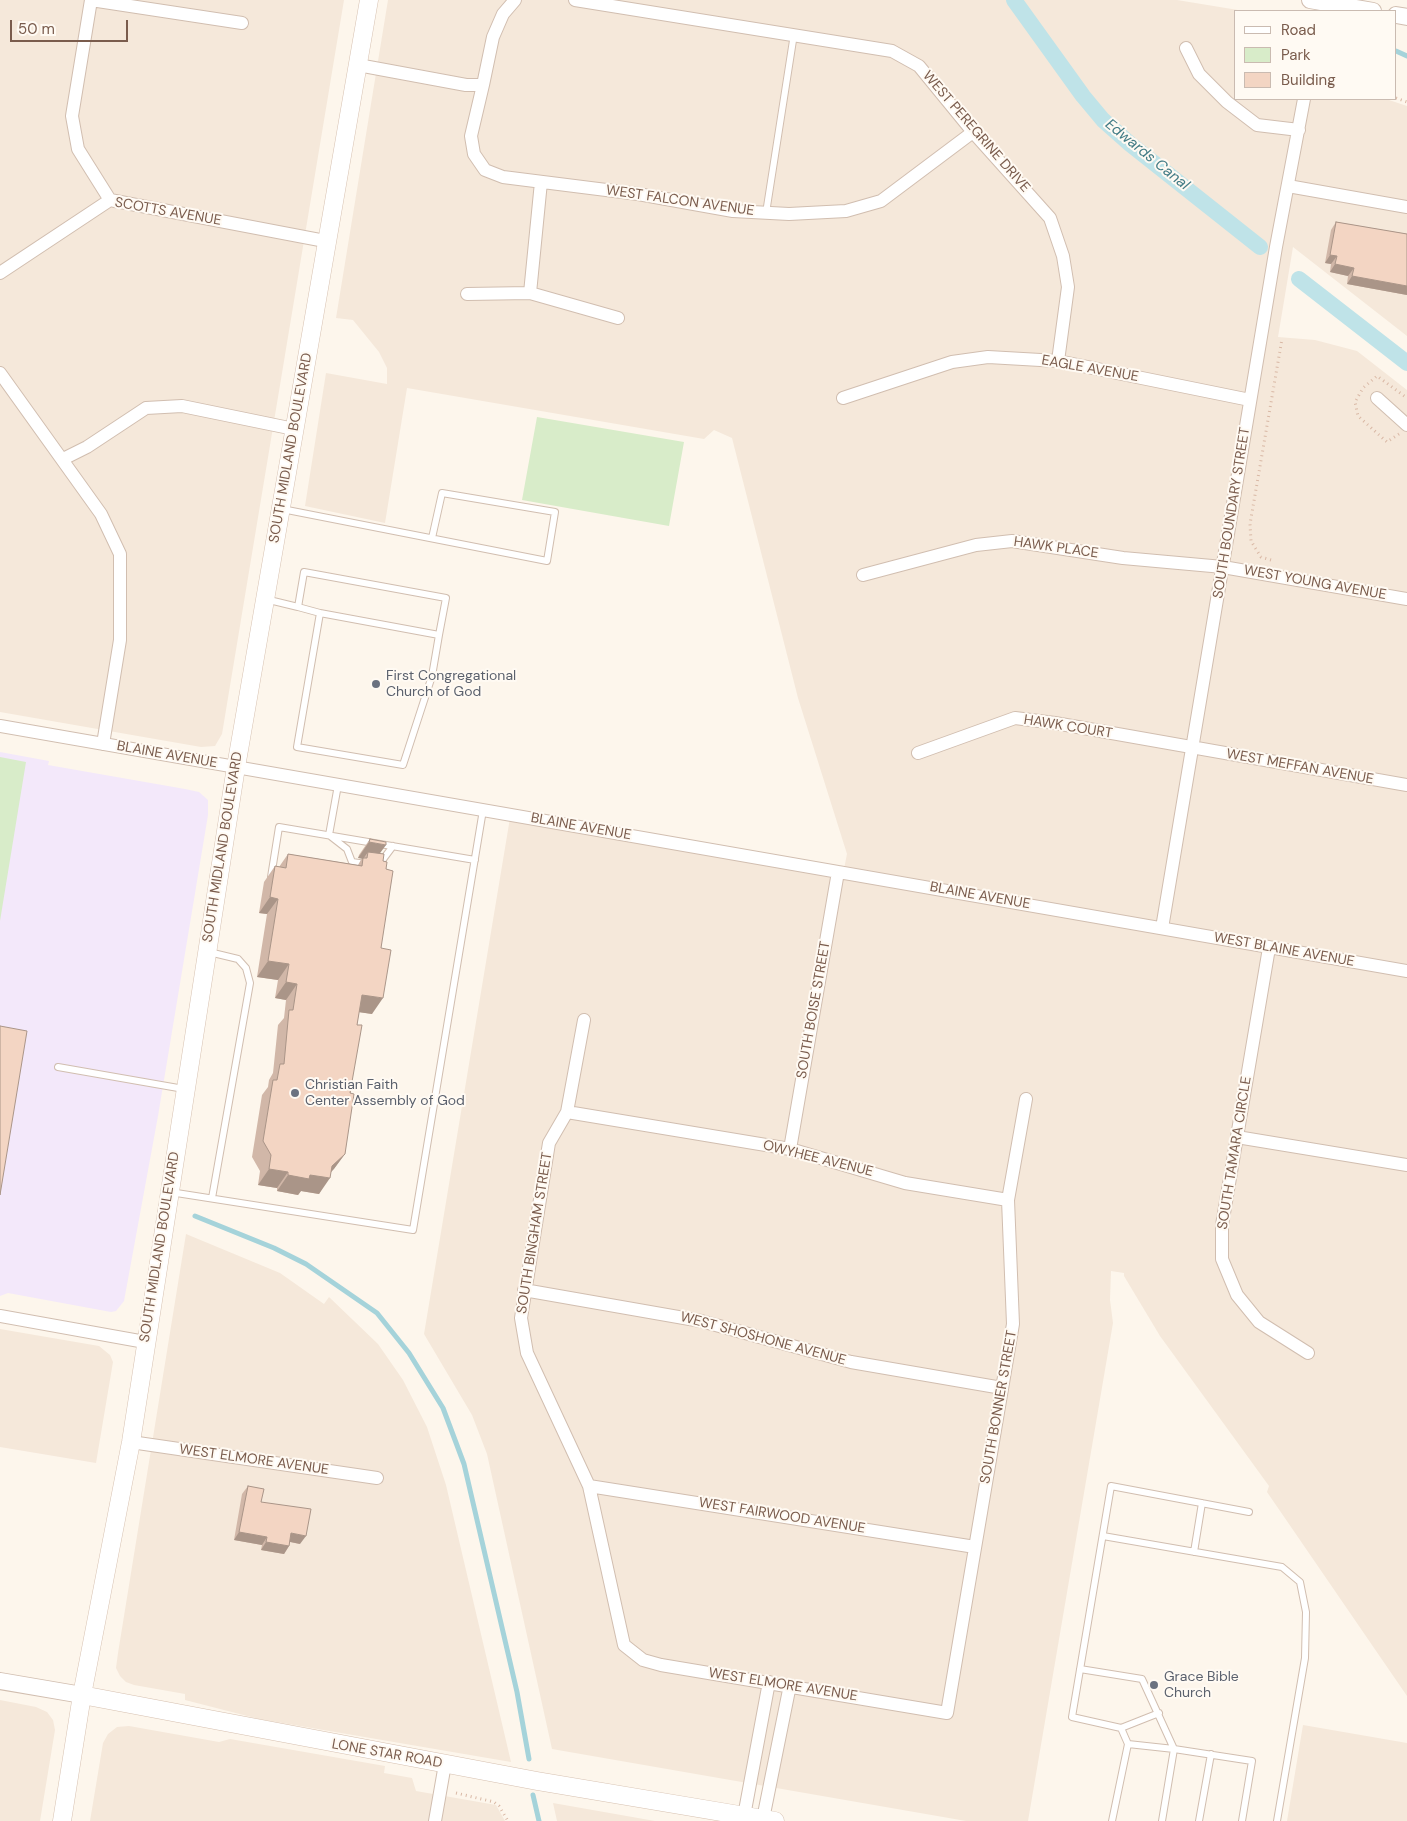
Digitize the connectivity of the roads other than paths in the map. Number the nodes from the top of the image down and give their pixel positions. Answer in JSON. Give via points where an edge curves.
{"nodes":[{"id":1,"x":91,"y":0,"type":"edge"},
{"id":2,"x":369,"y":0,"type":"edge"},
{"id":3,"x":515,"y":0,"type":"edge"},
{"id":4,"x":574,"y":0,"type":"edge"},
{"id":5,"x":1316,"y":4,"type":"edge"},
{"id":6,"x":1365,"y":10,"type":"edge"},
{"id":7,"x":242,"y":23,"type":"dead end"},
{"id":8,"x":794,"y":34,"type":"junction"},
{"id":9,"x":1186,"y":48,"type":"dead end"},
{"id":10,"x":358,"y":65,"type":"junction"},
{"id":11,"x":483,"y":85,"type":"junction"},
{"id":12,"x":1304,"y":100,"type":"edge"},
{"id":13,"x":1299,"y":130,"type":"junction"},
{"id":14,"x":973,"y":132,"type":"junction"},
{"id":15,"x":541,"y":182,"type":"junction"},
{"id":16,"x":1288,"y":186,"type":"junction"},
{"id":17,"x":110,"y":200,"type":"junction"},
{"id":18,"x":1407,"y":207,"type":"edge"},
{"id":19,"x":766,"y":213,"type":"junction"},
{"id":20,"x":326,"y":241,"type":"junction"},
{"id":21,"x":0,"y":273,"type":"edge"},
{"id":22,"x":530,"y":292,"type":"junction"},
{"id":23,"x":467,"y":294,"type":"dead end"},
{"id":24,"x":618,"y":318,"type":"dead end"},
{"id":25,"x":1058,"y":361,"type":"junction"},
{"id":26,"x":0,"y":373,"type":"edge"},
{"id":27,"x":843,"y":398,"type":"dead end"},
{"id":28,"x":1377,"y":398,"type":"dead end"},
{"id":29,"x":1250,"y":400,"type":"junction"},
{"id":30,"x":1407,"y":425,"type":"edge"},
{"id":31,"x":294,"y":429,"type":"junction"},
{"id":32,"x":62,"y":459,"type":"junction"},
{"id":33,"x":281,"y":509,"type":"junction"},
{"id":34,"x":432,"y":538,"type":"junction"},
{"id":35,"x":1223,"y":567,"type":"junction"},
{"id":36,"x":863,"y":575,"type":"dead end"},
{"id":37,"x":265,"y":599,"type":"junction"},
{"id":38,"x":1407,"y":599,"type":"edge"},
{"id":39,"x":298,"y":607,"type":"junction"},
{"id":40,"x":320,"y":613,"type":"junction"},
{"id":41,"x":439,"y":635,"type":"junction"},
{"id":42,"x":0,"y":726,"type":"edge"},
{"id":43,"x":103,"y":744,"type":"junction"},
{"id":44,"x":1193,"y":749,"type":"junction"},
{"id":45,"x":918,"y":754,"type":"dead end"},
{"id":46,"x":236,"y":767,"type":"junction"},
{"id":47,"x":338,"y":785,"type":"junction"},
{"id":48,"x":1407,"y":785,"type":"edge"},
{"id":49,"x":483,"y":810,"type":"junction"},
{"id":50,"x":329,"y":835,"type":"junction"},
{"id":51,"x":393,"y":846,"type":"junction"},
{"id":52,"x":475,"y":860,"type":"junction"},
{"id":53,"x":838,"y":872,"type":"junction"},
{"id":54,"x":271,"y":877,"type":"edge"},
{"id":55,"x":1162,"y":928,"type":"junction"},
{"id":56,"x":1269,"y":948,"type":"junction"},
{"id":57,"x":207,"y":952,"type":"junction"},
{"id":58,"x":1407,"y":971,"type":"edge"},
{"id":59,"x":584,"y":1020,"type":"dead end"},
{"id":60,"x":58,"y":1067,"type":"dead end"},
{"id":61,"x":185,"y":1089,"type":"junction"},
{"id":62,"x":1026,"y":1100,"type":"dead end"},
{"id":63,"x":567,"y":1112,"type":"junction"},
{"id":64,"x":1237,"y":1137,"type":"junction"},
{"id":65,"x":790,"y":1149,"type":"junction"},
{"id":66,"x":1407,"y":1165,"type":"edge"},
{"id":67,"x":169,"y":1192,"type":"junction"},
{"id":68,"x":212,"y":1198,"type":"junction"},
{"id":69,"x":1008,"y":1200,"type":"junction"},
{"id":70,"x":524,"y":1290,"type":"junction"},
{"id":71,"x":0,"y":1316,"type":"edge"},
{"id":72,"x":145,"y":1342,"type":"junction"},
{"id":73,"x":1308,"y":1353,"type":"dead end"},
{"id":74,"x":1002,"y":1388,"type":"junction"},
{"id":75,"x":131,"y":1442,"type":"junction"},
{"id":76,"x":377,"y":1478,"type":"dead end"},
{"id":77,"x":588,"y":1486,"type":"junction"},
{"id":78,"x":1202,"y":1503,"type":"junction"},
{"id":79,"x":1249,"y":1512,"type":"dead end"},
{"id":80,"x":1103,"y":1536,"type":"junction"},
{"id":81,"x":975,"y":1546,"type":"junction"},
{"id":82,"x":1194,"y":1552,"type":"junction"},
{"id":83,"x":624,"y":1645,"type":"joint"},
{"id":84,"x":1080,"y":1669,"type":"junction"},
{"id":85,"x":0,"y":1681,"type":"edge"},
{"id":86,"x":769,"y":1682,"type":"junction"},
{"id":87,"x":790,"y":1685,"type":"junction"},
{"id":88,"x":82,"y":1696,"type":"junction"},
{"id":89,"x":947,"y":1713,"type":"joint"},
{"id":90,"x":1159,"y":1713,"type":"junction"},
{"id":91,"x":1121,"y":1728,"type":"junction"},
{"id":92,"x":1128,"y":1744,"type":"junction"},
{"id":93,"x":1174,"y":1749,"type":"junction"},
{"id":94,"x":1211,"y":1754,"type":"junction"},
{"id":95,"x":445,"y":1764,"type":"junction"},
{"id":96,"x":744,"y":1816,"type":"junction"},
{"id":97,"x":769,"y":1820,"type":"edge"},
{"id":98,"x":62,"y":1821,"type":"edge"},
{"id":99,"x":435,"y":1821,"type":"edge"},
{"id":100,"x":1112,"y":1821,"type":"edge"},
{"id":101,"x":1162,"y":1821,"type":"edge"},
{"id":102,"x":1199,"y":1821,"type":"edge"},
{"id":103,"x":1242,"y":1821,"type":"edge"},
{"id":104,"x":1277,"y":1821,"type":"edge"}],
"edges":[{"from":1,"to":7,"type":"street"},
{"from":1,"to":17,"type":"street","via":[[72,116],[78,149]]},
{"from":2,"to":10,"type":"main road","name":"SOUTH MIDLAND BOULEVARD"},
{"from":3,"to":11,"type":"street","via":[[503,14],[493,37]]},
{"from":4,"to":8,"type":"street","name":"WEST PEREGRINE DRIVE"},
{"from":5,"to":6,"type":"street"},
{"from":8,"to":14,"type":"street","name":"WEST PEREGRINE DRIVE","via":[[892,51],[919,66]]},
{"from":8,"to":19,"type":"lane"},
{"from":9,"to":13,"type":"street","via":[[1199,74],[1227,102],[1257,125]]},
{"from":10,"to":11,"type":"street","via":[[466,85]]},
{"from":10,"to":20,"type":"main road","name":"SOUTH MIDLAND BOULEVARD"},
{"from":11,"to":15,"type":"street","name":"WEST FALCON AVENUE","via":[[471,136],[474,154],[485,170],[502,177]]},
{"from":12,"to":13,"type":"street","name":"SOUTH BOUNDARY STREET"},
{"from":13,"to":16,"type":"street","name":"SOUTH BOUNDARY STREET"},
{"from":14,"to":19,"type":"street","name":"WEST FALCON AVENUE","via":[[881,201],[846,211]]},
{"from":14,"to":25,"type":"street","name":"WEST PEREGRINE DRIVE","via":[[1050,218],[1063,256],[1068,287]]},
{"from":15,"to":19,"type":"street","name":"WEST FALCON AVENUE","via":[[638,194],[733,211]]},
{"from":15,"to":22,"type":"street"},
{"from":16,"to":18,"type":"street"},
{"from":16,"to":29,"type":"street","name":"SOUTH BOUNDARY STREET"},
{"from":17,"to":20,"type":"street","name":"SCOTTS AVENUE"},
{"from":17,"to":21,"type":"street","name":"SCOTTS AVENUE"},
{"from":20,"to":31,"type":"main road","name":"SOUTH MIDLAND BOULEVARD"},
{"from":22,"to":23,"type":"street"},
{"from":22,"to":24,"type":"street"},
{"from":25,"to":27,"type":"street","name":"EAGLE AVENUE","via":[[988,357],[952,362]]},
{"from":25,"to":29,"type":"street","name":"EAGLE AVENUE"},
{"from":26,"to":32,"type":"street"},
{"from":28,"to":30,"type":"street"},
{"from":29,"to":35,"type":"street","name":"SOUTH BOUNDARY STREET"},
{"from":31,"to":32,"type":"street","via":[[182,406],[146,408],[87,447]]},
{"from":31,"to":33,"type":"main road","name":"SOUTH MIDLAND BOULEVARD"},
{"from":32,"to":43,"type":"street","via":[[101,514],[120,554],[120,640]]},
{"from":33,"to":34,"type":"lane"},
{"from":33,"to":37,"type":"main road","name":"SOUTH MIDLAND BOULEVARD"},
{"from":34,"to":34,"type":"lane","via":[[547,561],[555,512],[442,493]]},
{"from":35,"to":36,"type":"street","name":"HAWK PLACE","via":[[1123,558],[1012,541],[976,545]]},
{"from":35,"to":38,"type":"street","name":"WEST YOUNG AVENUE"},
{"from":35,"to":44,"type":"street","name":"SOUTH BOUNDARY STREET"},
{"from":37,"to":39,"type":"lane"},
{"from":37,"to":46,"type":"main road","name":"SOUTH MIDLAND BOULEVARD"},
{"from":39,"to":40,"type":"lane"},
{"from":39,"to":41,"type":"lane","via":[[304,572],[446,598]]},
{"from":40,"to":41,"type":"lane"},
{"from":40,"to":41,"type":"lane","via":[[297,747],[403,765],[432,676]]},
{"from":42,"to":43,"type":"street","name":"BLAINE AVENUE"},
{"from":43,"to":46,"type":"street","name":"BLAINE AVENUE"},
{"from":44,"to":45,"type":"street","name":"HAWK COURT","via":[[1015,718]]},
{"from":44,"to":48,"type":"street","name":"WEST MEFFAN AVENUE"},
{"from":44,"to":55,"type":"street","name":"SOUTH BOUNDARY STREET"},
{"from":46,"to":47,"type":"street","name":"BLAINE AVENUE"},
{"from":46,"to":57,"type":"main road","name":"SOUTH MIDLAND BOULEVARD"},
{"from":47,"to":49,"type":"street","name":"BLAINE AVENUE"},
{"from":47,"to":50,"type":"lane"},
{"from":49,"to":52,"type":"lane"},
{"from":49,"to":53,"type":"street","name":"BLAINE AVENUE"},
{"from":50,"to":51,"type":"lane"},
{"from":50,"to":51,"type":"lane","via":[[347,849],[352,862],[379,866]]},
{"from":50,"to":54,"type":"lane","via":[[278,827]]},
{"from":51,"to":52,"type":"lane"},
{"from":52,"to":68,"type":"lane","via":[[413,1230]]},
{"from":53,"to":55,"type":"street","name":"BLAINE AVENUE"},
{"from":53,"to":65,"type":"street","name":"SOUTH BOISE STREET"},
{"from":55,"to":56,"type":"street","name":"WEST BLAINE AVENUE"},
{"from":56,"to":58,"type":"street","name":"WEST BLAINE AVENUE"},
{"from":56,"to":64,"type":"street","name":"SOUTH TAMARA CIRCLE"},
{"from":57,"to":61,"type":"main road","name":"SOUTH MIDLAND BOULEVARD"},
{"from":57,"to":68,"type":"lane","via":[[238,959],[246,968],[250,983]]},
{"from":59,"to":63,"type":"street","name":"SOUTH BINGHAM STREET"},
{"from":60,"to":61,"type":"lane"},
{"from":61,"to":67,"type":"main road","name":"SOUTH MIDLAND BOULEVARD"},
{"from":62,"to":69,"type":"street","name":"SOUTH BONNER STREET"},
{"from":63,"to":65,"type":"street","name":"OWYHEE AVENUE"},
{"from":63,"to":70,"type":"street","name":"SOUTH BINGHAM STREET","via":[[550,1142]]},
{"from":64,"to":66,"type":"street"},
{"from":64,"to":73,"type":"street","name":"SOUTH TAMARA CIRCLE","via":[[1222,1225],[1222,1259],[1237,1295],[1259,1322]]},
{"from":65,"to":69,"type":"street","name":"OWYHEE AVENUE","via":[[905,1182]]},
{"from":67,"to":68,"type":"lane"},
{"from":67,"to":72,"type":"main road","name":"SOUTH MIDLAND BOULEVARD"},
{"from":69,"to":74,"type":"street","name":"SOUTH BONNER STREET","via":[[1013,1324]]},
{"from":70,"to":74,"type":"street","name":"WEST SHOSHONE AVENUE","via":[[702,1321],[851,1362]]},
{"from":70,"to":77,"type":"street","name":"SOUTH BINGHAM STREET","via":[[521,1318],[527,1353]]},
{"from":71,"to":72,"type":"street"},
{"from":72,"to":75,"type":"main road","name":"SOUTH MIDLAND BOULEVARD"},
{"from":74,"to":81,"type":"street","name":"SOUTH BONNER STREET"},
{"from":75,"to":76,"type":"street","name":"WEST ELMORE AVENUE"},
{"from":75,"to":88,"type":"main road","name":"SOUTH MIDLAND BOULEVARD"},
{"from":77,"to":81,"type":"street","name":"WEST FAIRWOOD AVENUE"},
{"from":77,"to":83,"type":"street","name":"SOUTH BINGHAM STREET"},
{"from":78,"to":79,"type":"lane"},
{"from":78,"to":80,"type":"lane","via":[[1111,1486]]},
{"from":78,"to":82,"type":"lane"},
{"from":80,"to":82,"type":"lane"},
{"from":80,"to":84,"type":"lane"},
{"from":81,"to":89,"type":"street","name":"SOUTH BONNER STREET"},
{"from":82,"to":104,"type":"lane","via":[[1282,1567],[1300,1582],[1306,1612],[1305,1658]]},
{"from":83,"to":86,"type":"street","name":"WEST ELMORE AVENUE","via":[[643,1660],[661,1665]]},
{"from":84,"to":90,"type":"lane","via":[[1142,1679]]},
{"from":84,"to":91,"type":"lane","via":[[1072,1717]]},
{"from":85,"to":88,"type":"street","name":"LONE STAR ROAD"},
{"from":86,"to":87,"type":"street","name":"WEST ELMORE AVENUE"},
{"from":86,"to":96,"type":"street"},
{"from":87,"to":89,"type":"street","name":"WEST ELMORE AVENUE"},
{"from":87,"to":97,"type":"street"},
{"from":88,"to":95,"type":"main road","name":"LONE STAR ROAD"},
{"from":88,"to":98,"type":"main road","name":"SOUTH MIDLAND BOULEVARD"},
{"from":90,"to":91,"type":"lane"},
{"from":90,"to":93,"type":"lane"},
{"from":91,"to":92,"type":"lane"},
{"from":92,"to":93,"type":"lane"},
{"from":92,"to":100,"type":"lane"},
{"from":93,"to":94,"type":"lane"},
{"from":93,"to":101,"type":"lane"},
{"from":94,"to":102,"type":"lane"},
{"from":94,"to":103,"type":"lane","via":[[1252,1761]]},
{"from":95,"to":96,"type":"main road","name":"LONE STAR ROAD"},
{"from":95,"to":99,"type":"street"},
{"from":96,"to":97,"type":"main road","name":"LONE STAR ROAD"}]}
